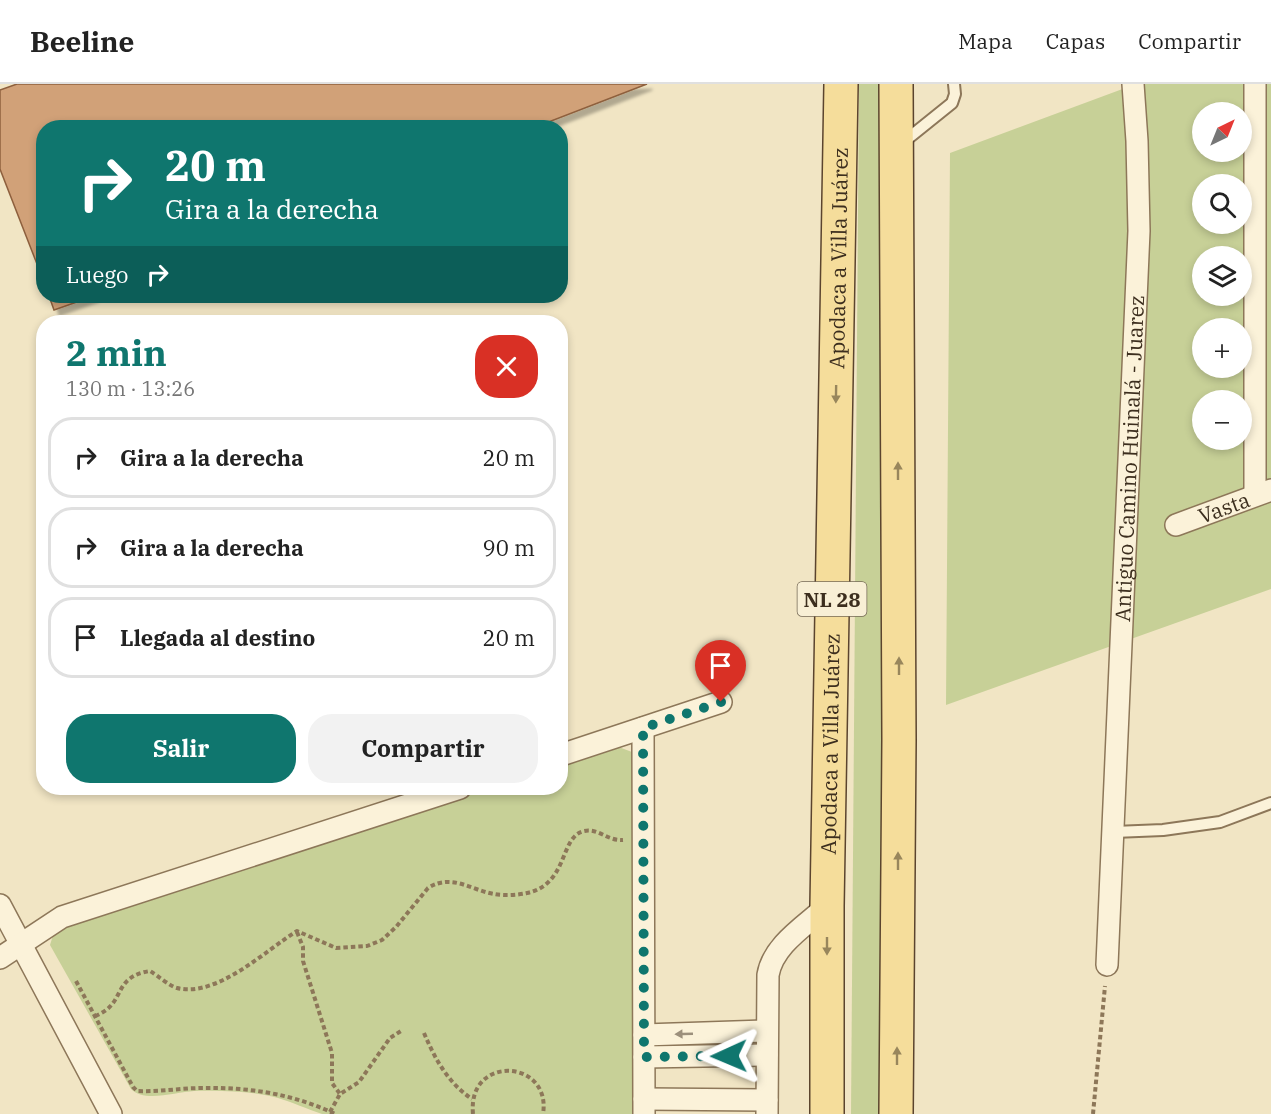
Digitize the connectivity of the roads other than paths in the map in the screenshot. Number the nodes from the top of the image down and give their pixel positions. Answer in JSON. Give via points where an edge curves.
{"nodes":[{"id":1,"x":841,"y":84,"type":"edge"},
{"id":2,"x":896,"y":84,"type":"edge"},
{"id":3,"x":954,"y":84,"type":"edge"},
{"id":4,"x":1132,"y":84,"type":"edge"},
{"id":5,"x":1255,"y":84,"type":"edge"},
{"id":6,"x":896,"y":148,"type":"junction"},
{"id":7,"x":1263,"y":492,"type":"edge"},
{"id":8,"x":1176,"y":525,"type":"dead end"},
{"id":9,"x":721,"y":702,"type":"dead end"},
{"id":10,"x":643,"y":728,"type":"junction"},
{"id":11,"x":568,"y":752,"type":"edge"},
{"id":12,"x":438,"y":795,"type":"edge"},
{"id":13,"x":1271,"y":804,"type":"edge"},
{"id":14,"x":1114,"y":832,"type":"junction"},
{"id":15,"x":0,"y":904,"type":"edge"},
{"id":16,"x":827,"y":906,"type":"junction"},
{"id":17,"x":22,"y":944,"type":"junction"},
{"id":18,"x":0,"y":958,"type":"edge"},
{"id":19,"x":1107,"y":965,"type":"road end"},
{"id":20,"x":767,"y":1031,"type":"junction"},
{"id":21,"x":644,"y":1035,"type":"junction"},
{"id":22,"x":767,"y":1056,"type":"junction"},
{"id":23,"x":644,"y":1057,"type":"junction"},
{"id":24,"x":644,"y":1107,"type":"edge"},
{"id":25,"x":767,"y":1107,"type":"edge"},
{"id":26,"x":111,"y":1114,"type":"edge"},
{"id":27,"x":828,"y":1114,"type":"edge"},
{"id":28,"x":896,"y":1114,"type":"edge"}],
"edges":[{"from":1,"to":16,"type":"main road","name":"Apodaca a Villa Juárez","number":"NL 28","one_way":true},
{"from":2,"to":6,"type":"main road"},
{"from":3,"to":6,"type":"lane","via":[[952,103]]},
{"from":4,"to":14,"type":"street","name":"Antiguo Camino Huinalá - Juarez","via":[[1139,231]]},
{"from":5,"to":7,"type":"street"},
{"from":28,"to":6,"type":"main road","one_way":true},
{"from":7,"to":8,"type":"street","name":"Vasta"},
{"from":9,"to":10,"type":"street"},
{"from":10,"to":11,"type":"street"},
{"from":10,"to":21,"type":"street"},
{"from":12,"to":17,"type":"street","via":[[62,917]]},
{"from":13,"to":14,"type":"lane","via":[[1221,822]]},
{"from":14,"to":19,"type":"street","name":"Antiguo Camino Huinalá - Juarez"},
{"from":15,"to":17,"type":"street"},
{"from":16,"to":20,"type":"street","via":[[778,950],[771,963]]},
{"from":16,"to":27,"type":"main road","name":"Apodaca a Villa Juárez","number":"NL 28","one_way":true},
{"from":17,"to":18,"type":"street"},
{"from":17,"to":26,"type":"street"},
{"from":20,"to":21,"type":"street","one_way":true},
{"from":20,"to":22,"type":"street"},
{"from":21,"to":23,"type":"street"},
{"from":22,"to":23,"type":"street"},
{"from":22,"to":25,"type":"street"},
{"from":23,"to":24,"type":"street"},
{"from":24,"to":25,"type":"street"}]}
